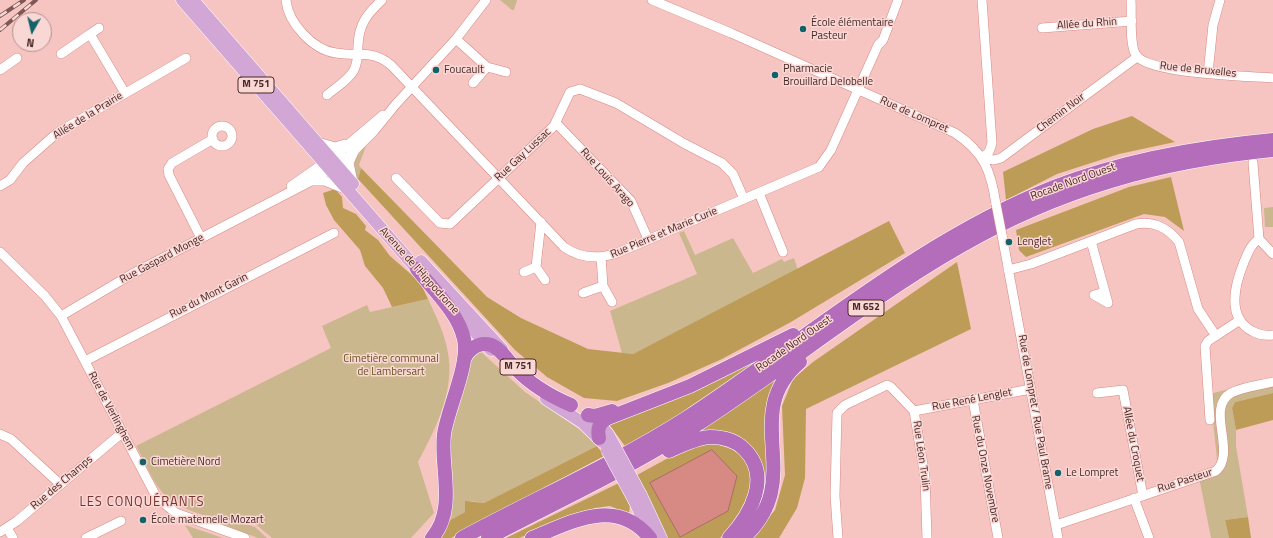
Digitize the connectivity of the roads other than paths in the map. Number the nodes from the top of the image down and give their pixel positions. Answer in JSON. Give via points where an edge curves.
{"nodes":[{"id":1,"x":182,"y":0,"type":"edge"},
{"id":2,"x":193,"y":0,"type":"edge"},
{"id":3,"x":286,"y":0,"type":"edge"},
{"id":4,"x":382,"y":0,"type":"edge"},
{"id":5,"x":486,"y":0,"type":"edge"},
{"id":6,"x":652,"y":0,"type":"edge"},
{"id":7,"x":898,"y":0,"type":"edge"},
{"id":8,"x":982,"y":0,"type":"edge"},
{"id":9,"x":1131,"y":0,"type":"edge"},
{"id":10,"x":1220,"y":0,"type":"edge"},
{"id":11,"x":1132,"y":21,"type":"junction"},
{"id":12,"x":99,"y":28,"type":"dead end"},
{"id":13,"x":1042,"y":28,"type":"dead end"},
{"id":14,"x":90,"y":34,"type":"junction"},
{"id":15,"x":456,"y":39,"type":"junction"},
{"id":16,"x":358,"y":53,"type":"junction"},
{"id":17,"x":61,"y":54,"type":"dead end"},
{"id":18,"x":1137,"y":57,"type":"junction"},
{"id":19,"x":17,"y":58,"type":"dead end"},
{"id":20,"x":186,"y":58,"type":"dead end"},
{"id":21,"x":487,"y":66,"type":"junction"},
{"id":22,"x":0,"y":70,"type":"edge"},
{"id":23,"x":506,"y":72,"type":"dead end"},
{"id":24,"x":1208,"y":73,"type":"junction"},
{"id":25,"x":1273,"y":78,"type":"edge"},
{"id":26,"x":473,"y":83,"type":"dead end"},
{"id":27,"x":412,"y":87,"type":"junction"},
{"id":28,"x":858,"y":89,"type":"junction"},
{"id":29,"x":125,"y":92,"type":"junction"},
{"id":30,"x":327,"y":95,"type":"dead end"},
{"id":31,"x":396,"y":104,"type":"junction"},
{"id":32,"x":556,"y":123,"type":"junction"},
{"id":33,"x":358,"y":136,"type":"junction"},
{"id":34,"x":213,"y":139,"type":"dead end"},
{"id":35,"x":1273,"y":140,"type":"edge"},
{"id":36,"x":316,"y":141,"type":"junction"},
{"id":37,"x":1273,"y":150,"type":"edge"},
{"id":38,"x":355,"y":151,"type":"junction"},
{"id":39,"x":982,"y":158,"type":"junction"},
{"id":40,"x":1253,"y":163,"type":"dead end"},
{"id":41,"x":330,"y":164,"type":"junction"},
{"id":42,"x":396,"y":178,"type":"dead end"},
{"id":43,"x":498,"y":178,"type":"junction"},
{"id":44,"x":310,"y":182,"type":"junction"},
{"id":45,"x":0,"y":186,"type":"edge"},
{"id":46,"x":353,"y":190,"type":"junction"},
{"id":47,"x":759,"y":193,"type":"junction"},
{"id":48,"x":744,"y":199,"type":"junction"},
{"id":49,"x":265,"y":204,"type":"junction"},
{"id":50,"x":540,"y":222,"type":"junction"},
{"id":51,"x":334,"y":233,"type":"dead end"},
{"id":52,"x":201,"y":238,"type":"junction"},
{"id":53,"x":648,"y":239,"type":"junction"},
{"id":54,"x":1259,"y":239,"type":"junction"},
{"id":55,"x":1091,"y":241,"type":"junction"},
{"id":56,"x":783,"y":252,"type":"dead end"},
{"id":57,"x":1273,"y":254,"type":"edge"},
{"id":58,"x":2,"y":257,"type":"edge"},
{"id":59,"x":601,"y":258,"type":"junction"},
{"id":60,"x":1008,"y":266,"type":"junction"},
{"id":61,"x":536,"y":267,"type":"junction"},
{"id":62,"x":417,"y":269,"type":"junction"},
{"id":63,"x":524,"y":272,"type":"dead end"},
{"id":64,"x":545,"y":280,"type":"dead end"},
{"id":65,"x":603,"y":286,"type":"junction"},
{"id":66,"x":1105,"y":292,"type":"dead end"},
{"id":67,"x":583,"y":293,"type":"dead end"},
{"id":68,"x":876,"y":301,"type":"junction"},
{"id":69,"x":612,"y":302,"type":"dead end"},
{"id":70,"x":846,"y":307,"type":"junction"},
{"id":71,"x":61,"y":316,"type":"junction"},
{"id":72,"x":1240,"y":320,"type":"junction"},
{"id":73,"x":1216,"y":336,"type":"junction"},
{"id":74,"x":1273,"y":336,"type":"edge"},
{"id":75,"x":485,"y":344,"type":"junction"},
{"id":76,"x":464,"y":359,"type":"junction"},
{"id":77,"x":85,"y":361,"type":"junction"},
{"id":78,"x":1273,"y":382,"type":"edge"},
{"id":79,"x":1031,"y":389,"type":"junction"},
{"id":80,"x":1097,"y":394,"type":"dead end"},
{"id":81,"x":973,"y":400,"type":"junction"},
{"id":82,"x":571,"y":405,"type":"junction"},
{"id":83,"x":630,"y":409,"type":"junction"},
{"id":84,"x":914,"y":411,"type":"junction"},
{"id":85,"x":588,"y":415,"type":"junction"},
{"id":86,"x":1210,"y":420,"type":"dead end"},
{"id":87,"x":600,"y":431,"type":"junction"},
{"id":88,"x":123,"y":432,"type":"junction"},
{"id":89,"x":0,"y":434,"type":"edge"},
{"id":90,"x":611,"y":475,"type":"junction"},
{"id":91,"x":60,"y":484,"type":"junction"},
{"id":92,"x":1138,"y":497,"type":"junction"},
{"id":93,"x":638,"y":499,"type":"junction"},
{"id":94,"x":121,"y":520,"type":"dead end"},
{"id":95,"x":1056,"y":525,"type":"junction"},
{"id":96,"x":4,"y":530,"type":"edge"},
{"id":97,"x":12,"y":538,"type":"edge"},
{"id":98,"x":86,"y":538,"type":"edge"},
{"id":99,"x":245,"y":538,"type":"edge"},
{"id":100,"x":432,"y":538,"type":"edge"},
{"id":101,"x":462,"y":538,"type":"edge"},
{"id":102,"x":488,"y":538,"type":"edge"},
{"id":103,"x":532,"y":538,"type":"edge"},
{"id":104,"x":651,"y":538,"type":"edge"},
{"id":105,"x":661,"y":538,"type":"edge"},
{"id":106,"x":729,"y":538,"type":"edge"},
{"id":107,"x":743,"y":538,"type":"edge"},
{"id":108,"x":838,"y":538,"type":"edge"},
{"id":109,"x":927,"y":538,"type":"edge"},
{"id":110,"x":998,"y":538,"type":"edge"},
{"id":111,"x":1058,"y":538,"type":"edge"},
{"id":112,"x":1149,"y":538,"type":"edge"}],
"edges":[{"from":1,"to":41,"type":"main road","name":"Avenue de l'Hippodrome","number":"M 751"},
{"from":2,"to":36,"type":"main road","name":"Avenue de l'Hippodrome","number":"M 751"},
{"from":3,"to":16,"type":"street","name":"Rue Pierre et Marie Curie","via":[[292,18],[317,44],[336,53]]},
{"from":4,"to":16,"type":"street","via":[[362,22]]},
{"from":5,"to":15,"type":"street","name":"Rue Gaspard Monge"},
{"from":6,"to":28,"type":"street","name":"Rue de Lompret"},
{"from":7,"to":28,"type":"street","name":"Rue Pierre et Marie Curie","via":[[883,40],[878,45]]},
{"from":8,"to":39,"type":"street","via":[[992,138],[990,149]]},
{"from":9,"to":11,"type":"street"},
{"from":10,"to":24,"type":"street","via":[[1211,33]]},
{"from":11,"to":13,"type":"street","name":"Allée du Rhin"},
{"from":11,"to":18,"type":"street","via":[[1133,47]]},
{"from":12,"to":14,"type":"street"},
{"from":14,"to":17,"type":"street"},
{"from":14,"to":29,"type":"street"},
{"from":15,"to":21,"type":"street"},
{"from":15,"to":27,"type":"street","name":"Rue Gaspard Monge"},
{"from":16,"to":27,"type":"street","name":"Rue Pierre et Marie Curie","via":[[383,59]]},
{"from":16,"to":30,"type":"street","via":[[354,71]]},
{"from":18,"to":24,"type":"street","name":"Rue de Bruxelles","via":[[1162,68]]},
{"from":18,"to":39,"type":"street","name":"Chemin Noir","via":[[1001,158]]},
{"from":19,"to":22,"type":"street"},
{"from":20,"to":29,"type":"street","name":"Allée de la Prairie"},
{"from":21,"to":23,"type":"street"},
{"from":21,"to":26,"type":"street"},
{"from":24,"to":25,"type":"street","name":"Rue de Bruxelles"},
{"from":27,"to":31,"type":"street","name":"Rue Gaspard Monge"},
{"from":27,"to":43,"type":"street","name":"Rue Pierre et Marie Curie"},
{"from":28,"to":39,"type":"street","name":"Rue de Lompret","via":[[955,133],[970,144]]},
{"from":28,"to":47,"type":"street","name":"Rue Pierre et Marie Curie","via":[[823,164]]},
{"from":29,"to":45,"type":"street","name":"Allée de la Prairie","via":[[57,133],[23,163],[10,180]]},
{"from":31,"to":33,"type":"street","name":"Rue Gaspard Monge"},
{"from":31,"to":38,"type":"street","name":"Rue Gaspard Monge"},
{"from":32,"to":43,"type":"street","name":"Rue Gay Lussac"},
{"from":32,"to":48,"type":"street","name":"Rue Gay Lussac","via":[[570,92],[588,90],[625,108],[726,166],[733,174]]},
{"from":32,"to":53,"type":"street","name":"Rue Louis Arago","via":[[631,201]]},
{"from":33,"to":36,"type":"street","via":[[335,147]]},
{"from":33,"to":41,"type":"street","name":"Rue Gaspard Monge"},
{"from":34,"to":52,"type":"street","via":[[172,163],[168,169]]},
{"from":35,"to":70,"type":"highway","name":"Rocade Nord Ouest","number":"M 652","via":[[1150,158],[1056,186],[958,233]]},
{"from":36,"to":41,"type":"main road","name":"Avenue de l'Hippodrome","number":"M 751"},
{"from":37,"to":68,"type":"highway","name":"Rocade Nord Ouest","number":"M 652","via":[[1167,166],[1074,192],[1027,212],[961,246]]},
{"from":38,"to":41,"type":"street","name":"Rue Gaspard Monge"},
{"from":38,"to":46,"type":"street","via":[[350,158],[349,168]]},
{"from":39,"to":60,"type":"street","name":"Rue de Lompret","bridge":true,"via":[[989,172]]},
{"from":40,"to":54,"type":"street"},
{"from":41,"to":44,"type":"street","name":"Rue Gaspard Monge"},
{"from":41,"to":46,"type":"main road","name":"Avenue de l'Hippodrome","number":"M 751"},
{"from":41,"to":49,"type":"street","name":"Rue Gaspard Monge"},
{"from":42,"to":43,"type":"street","name":"Rue Gay Lussac","via":[[440,224],[446,225],[453,222]]},
{"from":43,"to":50,"type":"street","name":"Rue Pierre et Marie Curie"},
{"from":44,"to":46,"type":"street","via":[[321,180]]},
{"from":44,"to":49,"type":"street","name":"Rue Gaspard Monge"},
{"from":46,"to":62,"type":"main road","name":"Avenue de l'Hippodrome","number":"M 751"},
{"from":46,"to":82,"type":"main road","name":"Avenue de l'Hippodrome","number":"M 751","via":[[520,369],[532,380]]},
{"from":47,"to":48,"type":"street","name":"Rue Pierre et Marie Curie"},
{"from":47,"to":56,"type":"street"},
{"from":48,"to":53,"type":"street","name":"Rue Pierre et Marie Curie"},
{"from":49,"to":52,"type":"street","name":"Rue Gaspard Monge"},
{"from":50,"to":59,"type":"street","name":"Rue Pierre et Marie Curie","via":[[568,250],[583,256]]},
{"from":50,"to":61,"type":"street"},
{"from":51,"to":77,"type":"street","name":"Rue du Mont Garin"},
{"from":52,"to":71,"type":"street","name":"Rue Gaspard Monge","via":[[132,274]]},
{"from":53,"to":59,"type":"street","name":"Rue Pierre et Marie Curie"},
{"from":54,"to":57,"type":"street"},
{"from":54,"to":72,"type":"street","via":[[1250,249],[1237,282],[1235,307]]},
{"from":55,"to":60,"type":"street","via":[[1031,264]]},
{"from":55,"to":66,"type":"street"},
{"from":55,"to":73,"type":"street","via":[[1145,223],[1158,225],[1168,231],[1181,246],[1199,312]]},
{"from":58,"to":71,"type":"street","name":"Rue de Verlinghem","via":[[42,293]]},
{"from":59,"to":65,"type":"street"},
{"from":60,"to":79,"type":"street","name":"Rue de Lompret / Rue Paul Brame"},
{"from":61,"to":63,"type":"street"},
{"from":61,"to":64,"type":"street"},
{"from":62,"to":75,"type":"main road","name":"Avenue de l'Hippodrome","number":"M 751"},
{"from":62,"to":76,"type":"highway","via":[[459,325],[465,343]]},
{"from":65,"to":67,"type":"street"},
{"from":65,"to":69,"type":"street"},
{"from":68,"to":90,"type":"highway","name":"Rocade Nord Ouest","number":"M 652","via":[[705,420]]},
{"from":68,"to":107,"type":"highway","via":[[799,363],[780,383],[772,412],[772,491],[761,518]]},
{"from":70,"to":83,"type":"highway","via":[[710,376]]},
{"from":70,"to":101,"type":"highway","name":"Rocade Nord Ouest","number":"M 652","via":[[667,430],[602,467]]},
{"from":71,"to":77,"type":"street","name":"Rue de Verlinghem"},
{"from":72,"to":73,"type":"street"},
{"from":72,"to":74,"type":"street","via":[[1254,332]]},
{"from":73,"to":86,"type":"street","via":[[1206,342],[1205,348]]},
{"from":75,"to":76,"type":"highway","via":[[473,347]]},
{"from":75,"to":82,"type":"highway","via":[[495,347],[515,369],[541,390]]},
{"from":75,"to":87,"type":"main road","name":"Avenue de l'Hippodrome","number":"M 751","via":[[522,382]]},
{"from":76,"to":100,"type":"highway","via":[[445,432],[445,511],[441,524]]},
{"from":77,"to":88,"type":"street","name":"Rue de Verlinghem"},
{"from":78,"to":92,"type":"street","name":"Rue Pasteur","via":[[1234,392],[1223,402],[1220,417],[1223,457],[1216,471]]},
{"from":79,"to":81,"type":"street","name":"Rue René Lenglet"},
{"from":79,"to":95,"type":"street","name":"Rue de Lompret / Rue Paul Brame"},
{"from":80,"to":92,"type":"street","name":"Allée du Croquet","via":[[1123,390]]},
{"from":81,"to":84,"type":"street","name":"Rue René Lenglet"},
{"from":81,"to":110,"type":"street","name":"Rue du Onze Novembre"},
{"from":82,"to":85,"type":"main road","name":"Avenue de l'Hippodrome","number":"M 751"},
{"from":83,"to":85,"type":"highway"},
{"from":83,"to":87,"type":"highway","via":[[608,418]]},
{"from":84,"to":108,"type":"street","name":"Rue Léon Trulin","via":[[887,386],[845,405],[837,414],[835,496]]},
{"from":84,"to":109,"type":"street","name":"Rue Léon Trulin","via":[[925,477]]},
{"from":85,"to":87,"type":"main road","name":"Avenue de l'Hippodrome","number":"M 751"},
{"from":87,"to":93,"type":"main road","name":"Avenue de l'Hippodrome","number":"M 751","bridge":true},
{"from":88,"to":91,"type":"street","name":"Rue des Champs"},
{"from":88,"to":99,"type":"street","name":"Rue de Verlinghem","via":[[153,492],[163,504],[181,515]]},
{"from":89,"to":91,"type":"street","via":[[11,439]]},
{"from":90,"to":102,"type":"highway","name":"Rocade Nord Ouest","number":"M 652"},
{"from":90,"to":106,"type":"highway","via":[[698,440],[717,437],[733,441],[752,459],[758,486],[749,510]]},
{"from":91,"to":96,"type":"street","name":"Rue des Champs"},
{"from":92,"to":95,"type":"street","name":"Rue Pasteur"},
{"from":92,"to":112,"type":"street","name":"Allée du Croquet"},
{"from":93,"to":104,"type":"main road","name":"Avenue de l'Hippodrome"},
{"from":93,"to":105,"type":"main road","name":"Avenue de l'Hippodrome"},
{"from":94,"to":98,"type":"street"},
{"from":95,"to":111,"type":"street","name":"Rue de Lompret / Rue Paul Brame"},
{"from":96,"to":97,"type":"street"},
{"from":103,"to":104,"type":"highway","via":[[579,520],[607,515],[630,520]]}]}
